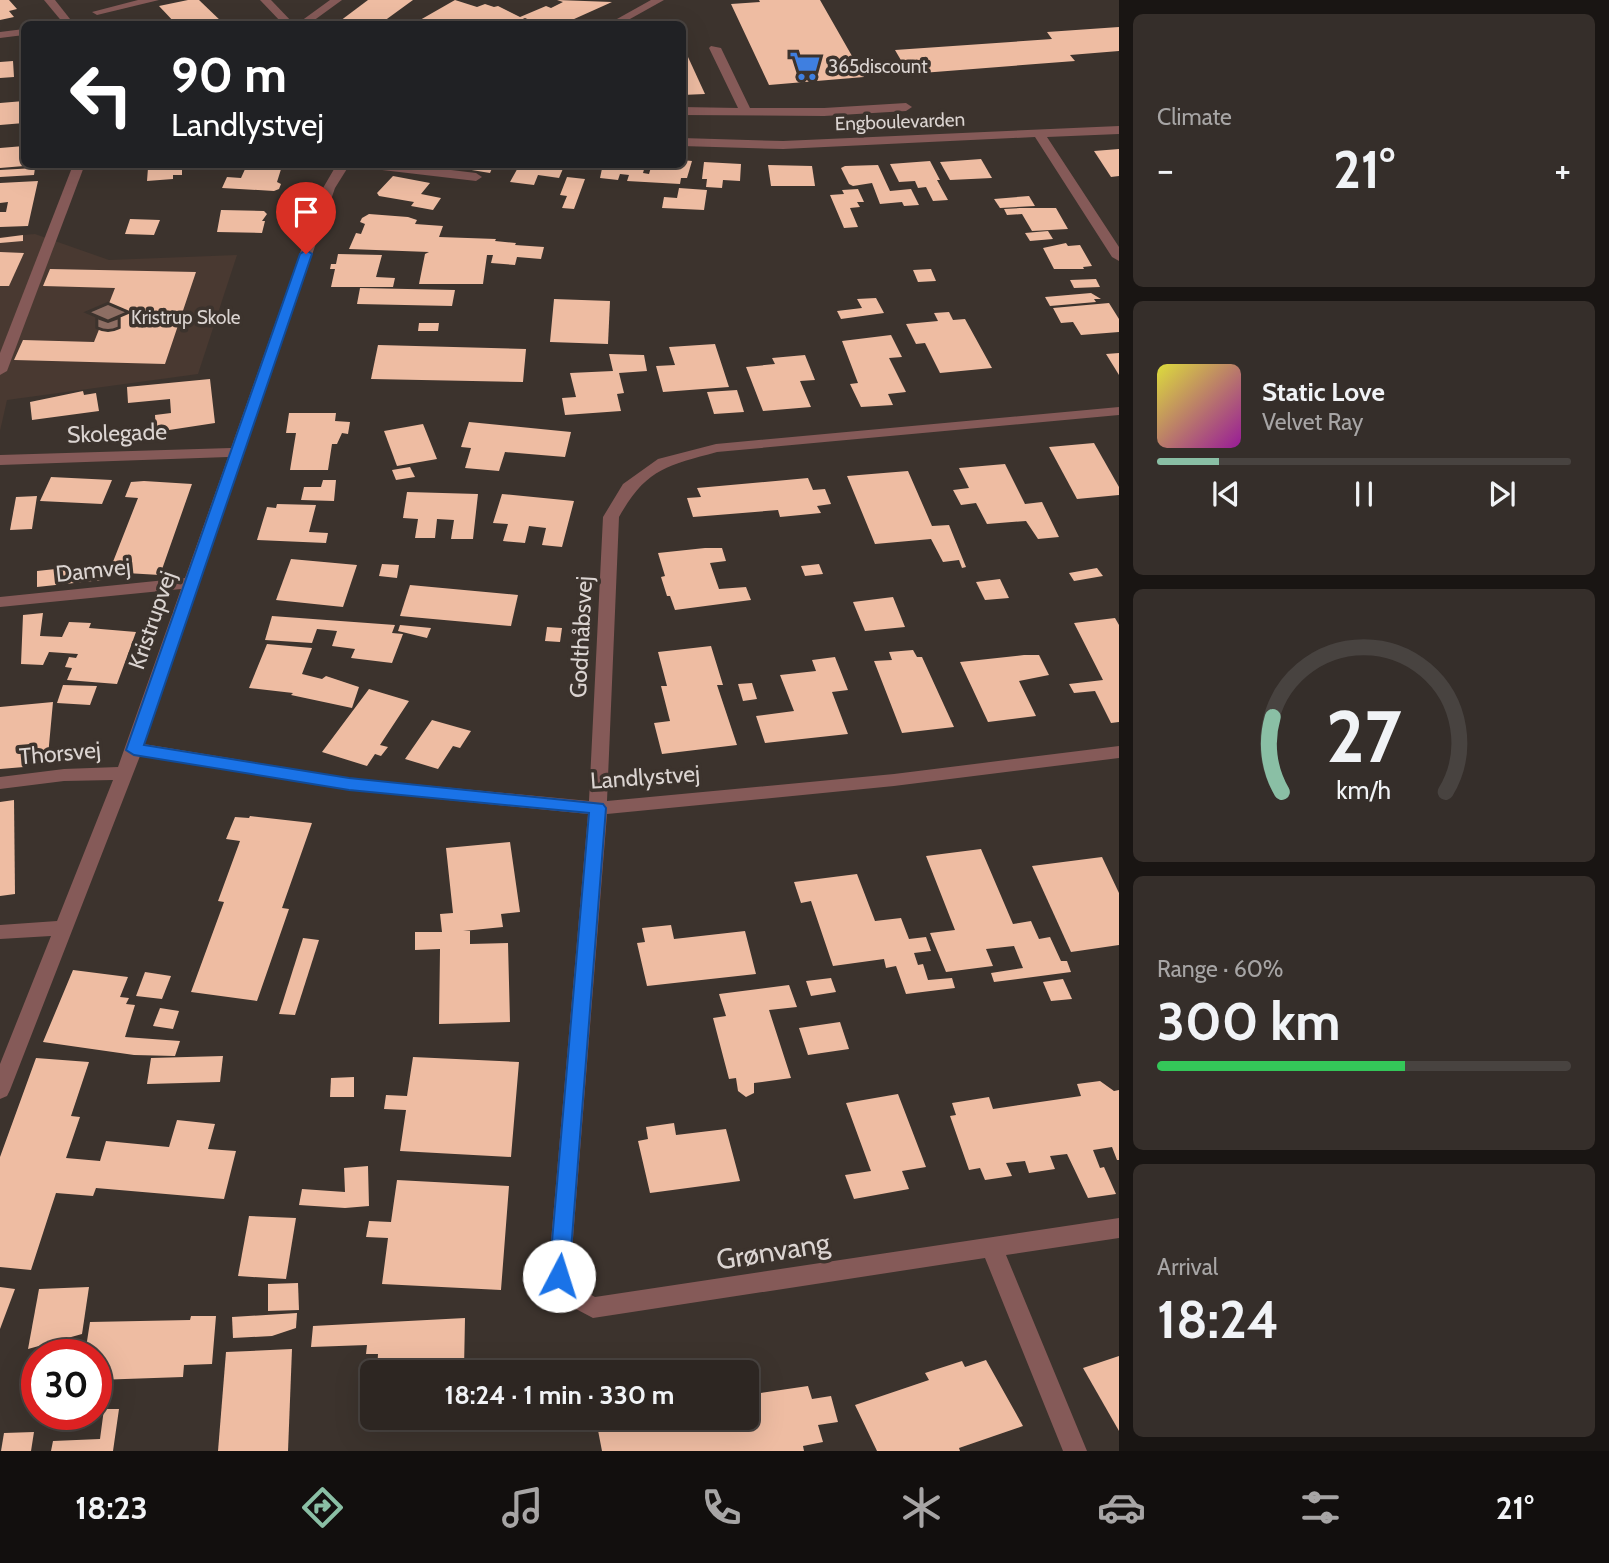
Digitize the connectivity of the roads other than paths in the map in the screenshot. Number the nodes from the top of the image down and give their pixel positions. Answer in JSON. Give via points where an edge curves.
{"nodes":[{"id":1,"x":49,"y":0,"type":"edge"},
{"id":2,"x":154,"y":0,"type":"edge"},
{"id":3,"x":265,"y":0,"type":"edge"},
{"id":4,"x":337,"y":0,"type":"edge"},
{"id":5,"x":659,"y":0,"type":"edge"},
{"id":6,"x":97,"y":12,"type":"dead end"},
{"id":7,"x":66,"y":21,"type":"edge"},
{"id":8,"x":286,"y":21,"type":"edge"},
{"id":9,"x":306,"y":21,"type":"edge"},
{"id":10,"x":620,"y":21,"type":"edge"},
{"id":11,"x":21,"y":32,"type":"edge"},
{"id":12,"x":0,"y":35,"type":"edge"},
{"id":13,"x":715,"y":48,"type":"dead end"},
{"id":14,"x":905,"y":107,"type":"dead end"},
{"id":15,"x":686,"y":111,"type":"edge"},
{"id":16,"x":746,"y":112,"type":"junction"},
{"id":17,"x":1119,"y":130,"type":"edge"},
{"id":18,"x":1039,"y":134,"type":"junction"},
{"id":19,"x":686,"y":142,"type":"edge"},
{"id":20,"x":78,"y":168,"type":"edge"},
{"id":21,"x":342,"y":168,"type":"edge"},
{"id":22,"x":399,"y":168,"type":"edge"},
{"id":23,"x":476,"y":177,"type":"dead end"},
{"id":24,"x":1119,"y":257,"type":"edge"},
{"id":25,"x":0,"y":371,"type":"edge"},
{"id":26,"x":1119,"y":411,"type":"edge"},
{"id":27,"x":236,"y":452,"type":"junction"},
{"id":28,"x":0,"y":460,"type":"edge"},
{"id":29,"x":191,"y":583,"type":"junction"},
{"id":30,"x":0,"y":602,"type":"edge"},
{"id":31,"x":134,"y":750,"type":"junction"},
{"id":32,"x":1119,"y":752,"type":"edge"},
{"id":33,"x":125,"y":772,"type":"junction"},
{"id":34,"x":0,"y":783,"type":"edge"},
{"id":35,"x":598,"y":808,"type":"junction"},
{"id":36,"x":63,"y":929,"type":"junction"},
{"id":37,"x":0,"y":932,"type":"edge"},
{"id":38,"x":0,"y":1090,"type":"edge"},
{"id":39,"x":1119,"y":1228,"type":"edge"},
{"id":40,"x":992,"y":1248,"type":"junction"},
{"id":41,"x":567,"y":1293,"type":"joint"},
{"id":42,"x":1074,"y":1451,"type":"edge"}],
"edges":[{"from":1,"to":7,"type":"street"},
{"from":2,"to":6,"type":"street"},
{"from":3,"to":8,"type":"street"},
{"from":4,"to":9,"type":"street"},
{"from":5,"to":10,"type":"street"},
{"from":11,"to":12,"type":"street"},
{"from":13,"to":16,"type":"street"},
{"from":14,"to":16,"type":"street"},
{"from":15,"to":16,"type":"street"},
{"from":17,"to":18,"type":"street","name":"Engboulevarden"},
{"from":18,"to":19,"type":"street","name":"Engboulevarden","via":[[783,145]]},
{"from":18,"to":24,"type":"street"},
{"from":20,"to":25,"type":"street"},
{"from":21,"to":27,"type":"street","name":"Kristrupvej","via":[[329,188]]},
{"from":22,"to":23,"type":"street"},
{"from":26,"to":35,"type":"street","name":"Godthåbsvej","via":[[716,447],[663,462],[628,487],[611,517]]},
{"from":27,"to":28,"type":"street","name":"Skolegade"},
{"from":27,"to":29,"type":"street","name":"Kristrupvej"},
{"from":29,"to":30,"type":"street","name":"Damvej"},
{"from":29,"to":31,"type":"street","name":"Kristrupvej"},
{"from":31,"to":33,"type":"street","name":"Kristrupvej"},
{"from":31,"to":35,"type":"street","name":"Landlystvej","via":[[349,784]]},
{"from":32,"to":35,"type":"street","name":"Landlystvej","via":[[894,780]]},
{"from":33,"to":34,"type":"street","name":"Thorsvej"},
{"from":33,"to":36,"type":"street","name":"Kristrupvej"},
{"from":35,"to":41,"type":"street","name":"Godthåbsvej","via":[[559,1276]]},
{"from":36,"to":37,"type":"street"},
{"from":36,"to":38,"type":"street","name":"Kristrupvej"},
{"from":39,"to":40,"type":"street","name":"Grønvang"},
{"from":40,"to":41,"type":"street","name":"Grønvang","via":[[593,1308]]},
{"from":40,"to":42,"type":"street"}]}
